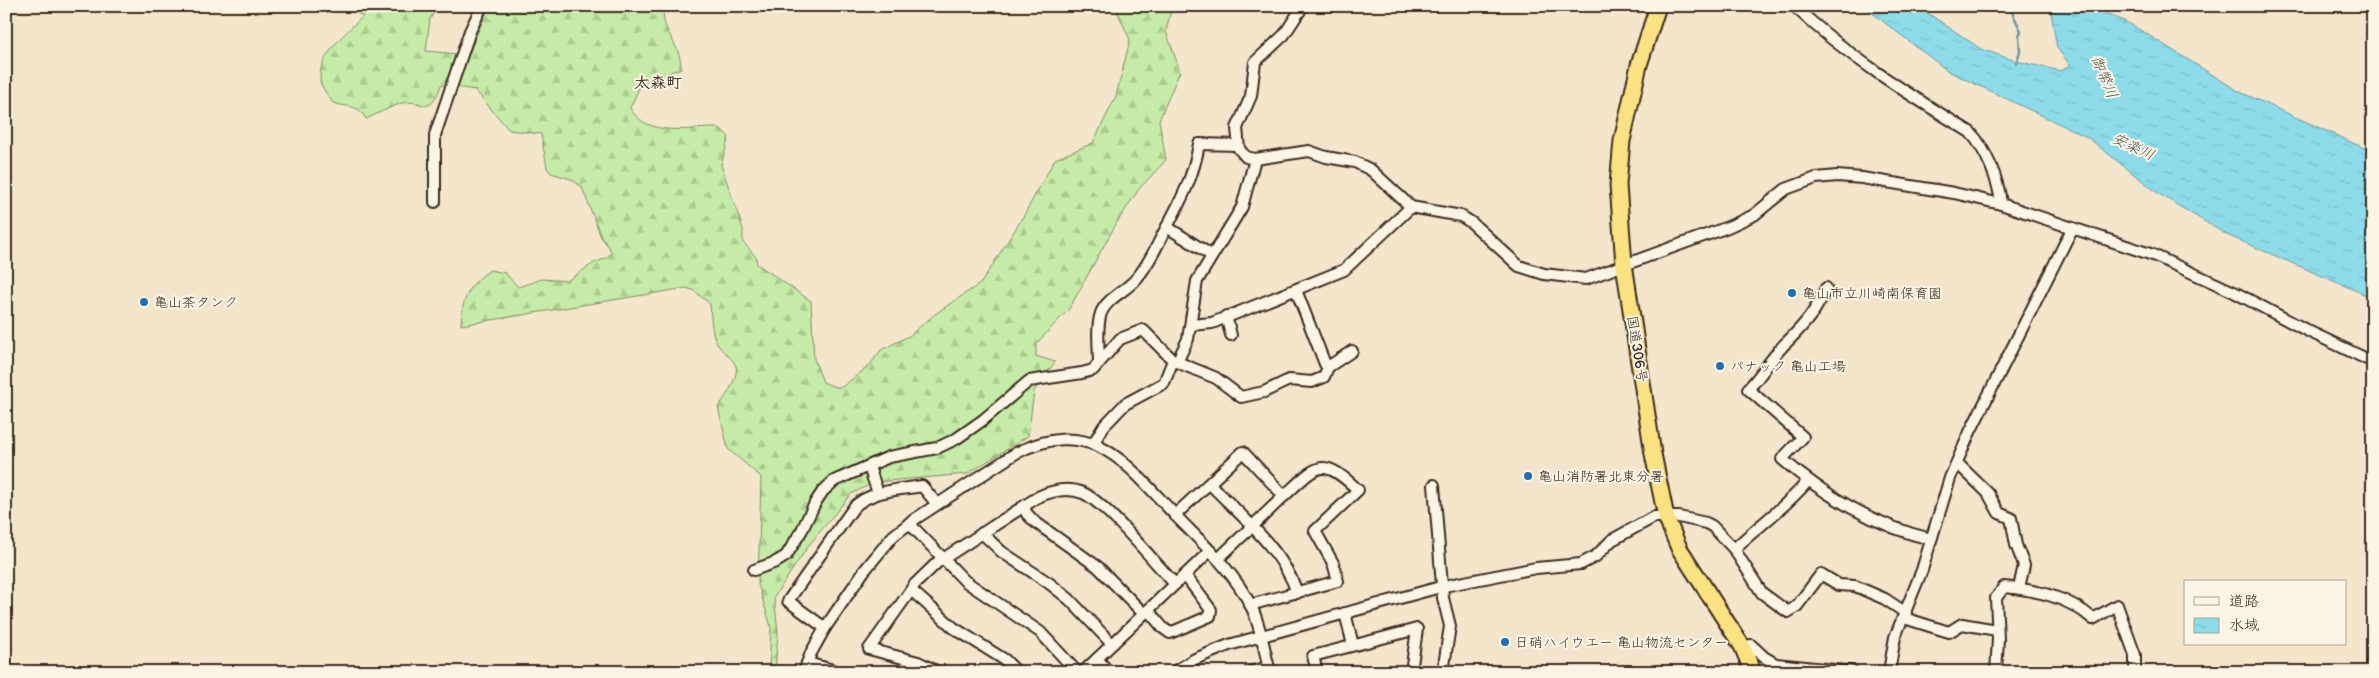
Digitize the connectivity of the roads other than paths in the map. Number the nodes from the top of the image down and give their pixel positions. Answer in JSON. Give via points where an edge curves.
{"nodes":[{"id":1,"x":482,"y":6,"type":"edge"},
{"id":2,"x":1303,"y":6,"type":"edge"},
{"id":3,"x":1658,"y":6,"type":"edge"},
{"id":4,"x":1794,"y":6,"type":"edge"},
{"id":5,"x":1238,"y":145,"type":"junction"},
{"id":6,"x":1255,"y":158,"type":"junction"},
{"id":7,"x":2001,"y":199,"type":"junction"},
{"id":8,"x":435,"y":202,"type":"dead end"},
{"id":9,"x":1411,"y":207,"type":"junction"},
{"id":10,"x":1167,"y":227,"type":"junction"},
{"id":11,"x":2072,"y":229,"type":"junction"},
{"id":12,"x":1211,"y":255,"type":"junction"},
{"id":13,"x":1624,"y":264,"type":"junction"},
{"id":14,"x":1826,"y":288,"type":"dead end"},
{"id":15,"x":1296,"y":290,"type":"junction"},
{"id":16,"x":1226,"y":316,"type":"junction"},
{"id":17,"x":1191,"y":325,"type":"junction"},
{"id":18,"x":1231,"y":335,"type":"dead end"},
{"id":19,"x":1352,"y":351,"type":"dead end"},
{"id":20,"x":1175,"y":361,"type":"junction"},
{"id":21,"x":2373,"y":362,"type":"edge"},
{"id":22,"x":1099,"y":364,"type":"junction"},
{"id":23,"x":1328,"y":368,"type":"junction"},
{"id":24,"x":1093,"y":444,"type":"junction"},
{"id":25,"x":1957,"y":463,"type":"junction"},
{"id":26,"x":869,"y":467,"type":"junction"},
{"id":27,"x":1808,"y":482,"type":"junction"},
{"id":28,"x":1210,"y":484,"type":"junction"},
{"id":29,"x":1434,"y":485,"type":"dead end"},
{"id":30,"x":878,"y":493,"type":"junction"},
{"id":31,"x":1284,"y":496,"type":"junction"},
{"id":32,"x":937,"y":504,"type":"junction"},
{"id":33,"x":1024,"y":507,"type":"junction"},
{"id":34,"x":1175,"y":515,"type":"junction"},
{"id":35,"x":1666,"y":517,"type":"junction"},
{"id":36,"x":909,"y":523,"type":"junction"},
{"id":37,"x":1252,"y":528,"type":"junction"},
{"id":38,"x":982,"y":533,"type":"junction"},
{"id":39,"x":1932,"y":539,"type":"junction"},
{"id":40,"x":1734,"y":549,"type":"junction"},
{"id":41,"x":1210,"y":550,"type":"junction"},
{"id":42,"x":942,"y":559,"type":"junction"},
{"id":43,"x":1218,"y":559,"type":"junction"},
{"id":44,"x":754,"y":570,"type":"dead end"},
{"id":45,"x":1185,"y":574,"type":"junction"},
{"id":46,"x":1174,"y":584,"type":"junction"},
{"id":47,"x":1444,"y":586,"type":"junction"},
{"id":48,"x":2019,"y":588,"type":"junction"},
{"id":49,"x":911,"y":590,"type":"junction"},
{"id":50,"x":1297,"y":593,"type":"junction"},
{"id":51,"x":1250,"y":605,"type":"junction"},
{"id":52,"x":1146,"y":612,"type":"junction"},
{"id":53,"x":1345,"y":613,"type":"junction"},
{"id":54,"x":1905,"y":616,"type":"junction"},
{"id":55,"x":825,"y":628,"type":"junction"},
{"id":56,"x":1997,"y":630,"type":"junction"},
{"id":57,"x":1261,"y":636,"type":"junction"},
{"id":58,"x":1112,"y":644,"type":"junction"},
{"id":59,"x":1353,"y":645,"type":"junction"},
{"id":60,"x":1742,"y":646,"type":"junction"},
{"id":61,"x":1097,"y":659,"type":"junction"},
{"id":62,"x":805,"y":667,"type":"edge"},
{"id":63,"x":1269,"y":669,"type":"edge"},
{"id":64,"x":841,"y":672,"type":"edge"},
{"id":65,"x":938,"y":672,"type":"edge"},
{"id":66,"x":1017,"y":672,"type":"edge"},
{"id":67,"x":1077,"y":672,"type":"edge"},
{"id":68,"x":1083,"y":672,"type":"edge"},
{"id":69,"x":1109,"y":672,"type":"edge"},
{"id":70,"x":1174,"y":672,"type":"edge"},
{"id":71,"x":1249,"y":672,"type":"edge"},
{"id":72,"x":1317,"y":672,"type":"edge"},
{"id":73,"x":1411,"y":672,"type":"edge"},
{"id":74,"x":1443,"y":672,"type":"edge"},
{"id":75,"x":1753,"y":672,"type":"edge"},
{"id":76,"x":1854,"y":672,"type":"edge"},
{"id":77,"x":1888,"y":672,"type":"edge"},
{"id":78,"x":1996,"y":672,"type":"edge"},
{"id":79,"x":2135,"y":672,"type":"edge"}],
"edges":[{"from":1,"to":8,"type":"street","via":[[467,39],[435,135]]},
{"from":2,"to":5,"type":"street","via":[[1284,35],[1255,62],[1251,96],[1238,128]]},
{"from":3,"to":13,"type":"highway","name":"国道306号","via":[[1630,97],[1622,141],[1618,185]]},
{"from":4,"to":7,"type":"street","via":[[1888,80],[1970,132],[1988,163]]},
{"from":5,"to":6,"type":"street","via":[[1246,157]]},
{"from":5,"to":10,"type":"street","via":[[1199,144],[1192,176]]},
{"from":6,"to":9,"type":"street","via":[[1309,151],[1355,162],[1371,170]]},
{"from":6,"to":12,"type":"street","via":[[1242,207]]},
{"from":7,"to":11,"type":"street"},
{"from":7,"to":13,"type":"street","via":[[1862,178],[1816,178],[1786,189],[1754,216],[1739,223]]},
{"from":9,"to":13,"type":"street","via":[[1461,216],[1519,266],[1544,274],[1586,279]]},
{"from":9,"to":15,"type":"street","via":[[1344,270]]},
{"from":10,"to":12,"type":"street"},
{"from":10,"to":22,"type":"street","via":[[1137,278],[1102,311]]},
{"from":11,"to":21,"type":"street","via":[[2142,250],[2188,270]]},
{"from":11,"to":25,"type":"street"},
{"from":12,"to":17,"type":"street","via":[[1197,281]]},
{"from":13,"to":35,"type":"highway","name":"国道306号","via":[[1653,454]]},
{"from":14,"to":27,"type":"street","via":[[1810,318],[1748,389],[1803,437],[1782,459]]},
{"from":15,"to":16,"type":"street"},
{"from":15,"to":23,"type":"street"},
{"from":16,"to":17,"type":"street","via":[[1212,323]]},
{"from":16,"to":18,"type":"street"},
{"from":17,"to":20,"type":"street","via":[[1188,339]]},
{"from":19,"to":23,"type":"street"},
{"from":20,"to":22,"type":"street","via":[[1143,330],[1120,339]]},
{"from":20,"to":23,"type":"street","via":[[1216,378],[1241,398],[1289,380],[1316,381],[1324,377]]},
{"from":20,"to":24,"type":"street","via":[[1164,383],[1125,404],[1104,426]]},
{"from":22,"to":26,"type":"street","via":[[1082,373],[1029,381],[956,439],[937,448],[889,457]]},
{"from":24,"to":32,"type":"street","via":[[1059,440],[1030,446]]},
{"from":24,"to":34,"type":"street","via":[[1126,462]]},
{"from":25,"to":39,"type":"street"},
{"from":25,"to":48,"type":"street","via":[[1988,493],[1998,513],[2011,518],[2024,565]]},
{"from":26,"to":30,"type":"street"},
{"from":26,"to":44,"type":"street","via":[[834,481],[819,497],[786,556]]},
{"from":27,"to":39,"type":"street","via":[[1879,520]]},
{"from":27,"to":40,"type":"street"},
{"from":28,"to":31,"type":"street","via":[[1243,452]]},
{"from":28,"to":34,"type":"street"},
{"from":28,"to":37,"type":"street"},
{"from":29,"to":47,"type":"street"},
{"from":30,"to":32,"type":"street","via":[[922,486]]},
{"from":30,"to":55,"type":"street","via":[[860,501],[848,514],[788,601]]},
{"from":31,"to":37,"type":"street"},
{"from":31,"to":50,"type":"street","via":[[1309,473],[1323,468],[1339,472],[1358,490],[1315,531],[1333,563],[1338,581]]},
{"from":32,"to":36,"type":"street"},
{"from":33,"to":38,"type":"street"},
{"from":33,"to":46,"type":"street","via":[[1054,491],[1083,493],[1100,505]]},
{"from":33,"to":52,"type":"street","via":[[1035,522],[1098,567]]},
{"from":34,"to":41,"type":"street"},
{"from":35,"to":40,"type":"street","via":[[1712,526]]},
{"from":35,"to":47,"type":"street","via":[[1644,521],[1581,564],[1536,568]]},
{"from":35,"to":60,"type":"highway","name":"国道306号","via":[[1690,566]]},
{"from":36,"to":42,"type":"street"},
{"from":36,"to":55,"type":"street","via":[[882,548]]},
{"from":37,"to":43,"type":"street"},
{"from":37,"to":50,"type":"street","via":[[1282,562]]},
{"from":38,"to":42,"type":"street"},
{"from":38,"to":58,"type":"street","via":[[1002,552],[1069,599]]},
{"from":39,"to":54,"type":"street"},
{"from":40,"to":54,"type":"street","via":[[1762,593],[1788,612],[1821,574],[1839,585],[1854,586],[1884,599]]},
{"from":41,"to":43,"type":"street"},
{"from":41,"to":45,"type":"street"},
{"from":42,"to":49,"type":"street"},
{"from":42,"to":67,"type":"street","via":[[981,593],[1040,632]]},
{"from":43,"to":51,"type":"street","via":[[1238,582]]},
{"from":45,"to":46,"type":"street"},
{"from":45,"to":52,"type":"street","via":[[1211,610],[1210,616],[1170,633]]},
{"from":46,"to":52,"type":"street"},
{"from":47,"to":53,"type":"street"},
{"from":47,"to":74,"type":"street","via":[[1443,598],[1450,629]]},
{"from":48,"to":56,"type":"street","via":[[2004,587],[1996,598]]},
{"from":48,"to":79,"type":"street","via":[[2046,594],[2081,608],[2093,619],[2117,606],[2136,655]]},
{"from":49,"to":65,"type":"street","via":[[869,649],[918,662]]},
{"from":49,"to":66,"type":"street","via":[[954,628],[1005,660]]},
{"from":50,"to":51,"type":"street"},
{"from":51,"to":57,"type":"street"},
{"from":52,"to":58,"type":"street"},
{"from":53,"to":57,"type":"street"},
{"from":53,"to":59,"type":"street"},
{"from":54,"to":56,"type":"street","via":[[1949,632],[1962,624]]},
{"from":54,"to":77,"type":"street","via":[[1895,637]]},
{"from":55,"to":62,"type":"street"},
{"from":56,"to":78,"type":"street"},
{"from":57,"to":63,"type":"street"},
{"from":57,"to":70,"type":"street","via":[[1209,652]]},
{"from":58,"to":61,"type":"street"},
{"from":59,"to":72,"type":"street","via":[[1312,656]]},
{"from":59,"to":73,"type":"street","via":[[1417,629]]},
{"from":60,"to":75,"type":"highway","name":"国道306号"},
{"from":60,"to":76,"type":"street","via":[[1751,645],[1776,664]]},
{"from":61,"to":68,"type":"street"},
{"from":61,"to":69,"type":"street"},
{"from":62,"to":64,"type":"street"},
{"from":63,"to":71,"type":"street"}]}
